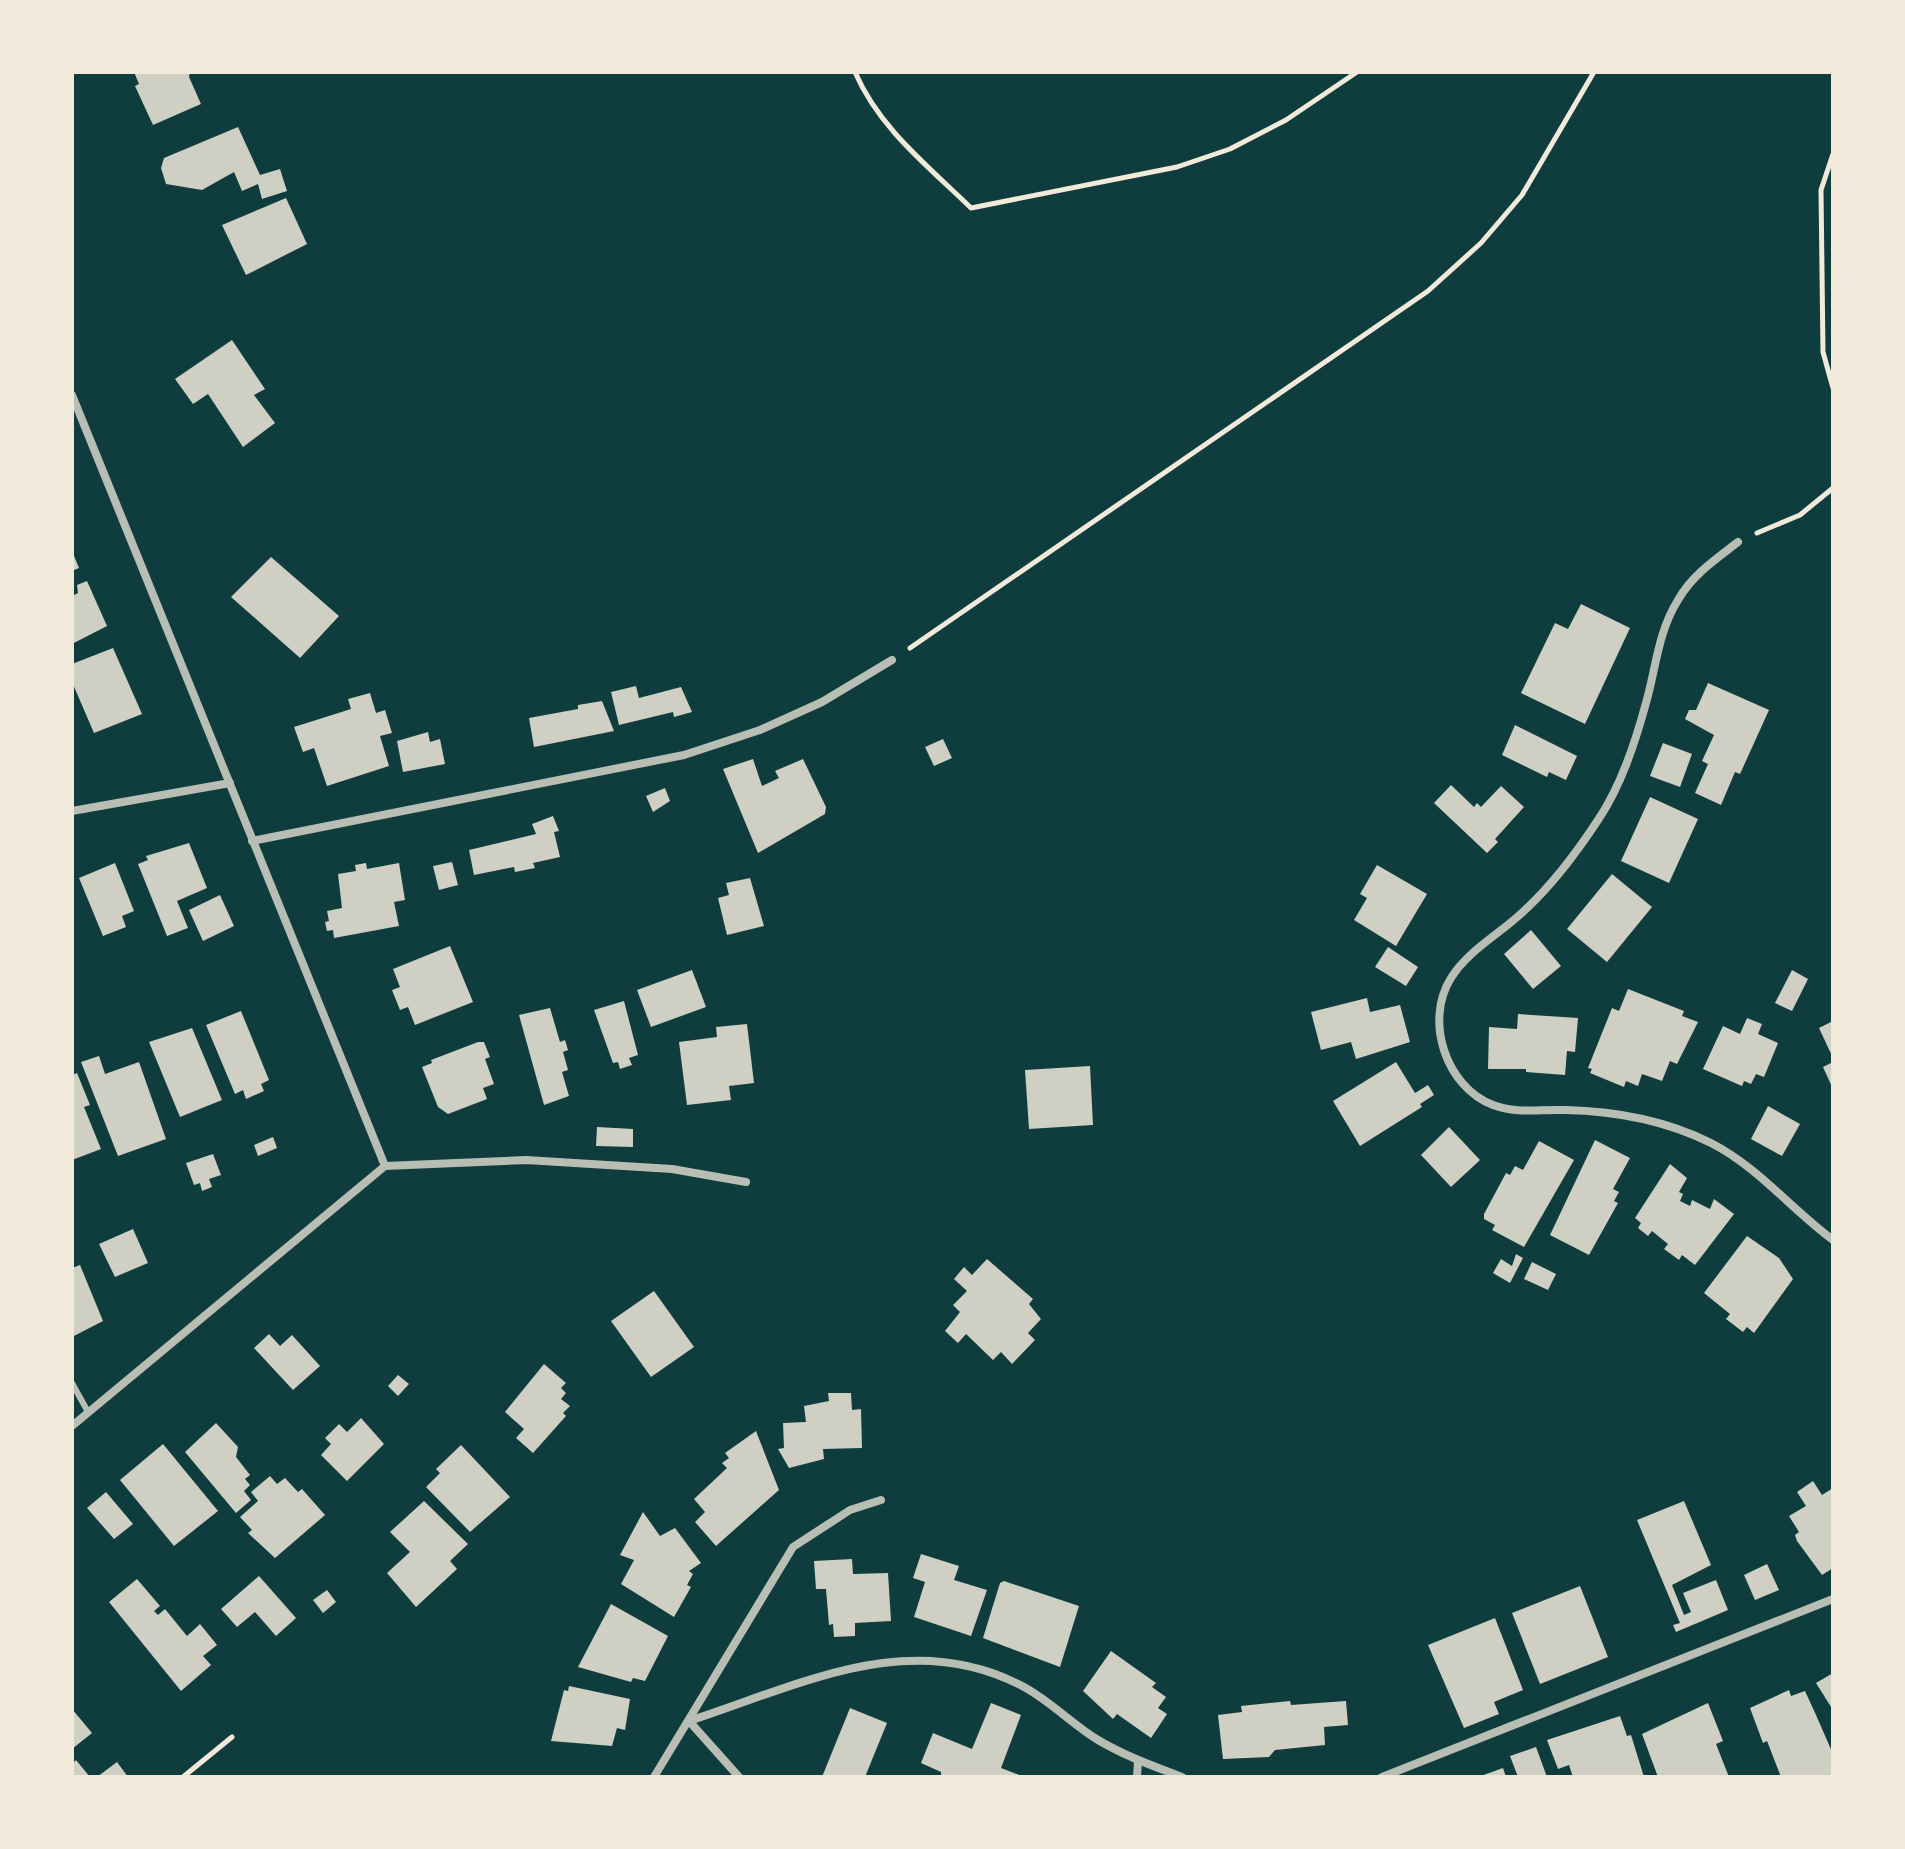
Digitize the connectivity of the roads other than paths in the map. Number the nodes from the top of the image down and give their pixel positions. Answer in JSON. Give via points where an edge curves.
{"nodes":[{"id":1,"x":72,"y":395,"type":"edge"},
{"id":2,"x":1738,"y":542,"type":"road end"},
{"id":3,"x":892,"y":660,"type":"road end"},
{"id":4,"x":230,"y":783,"type":"junction"},
{"id":5,"x":72,"y":811,"type":"edge"},
{"id":6,"x":252,"y":841,"type":"junction"},
{"id":7,"x":385,"y":1166,"type":"junction"},
{"id":8,"x":746,"y":1182,"type":"dead end"},
{"id":9,"x":1833,"y":1240,"type":"edge"},
{"id":10,"x":72,"y":1383,"type":"edge"},
{"id":11,"x":88,"y":1412,"type":"junction"},
{"id":12,"x":72,"y":1426,"type":"edge"},
{"id":13,"x":881,"y":1500,"type":"dead end"},
{"id":14,"x":1833,"y":1599,"type":"edge"},
{"id":15,"x":689,"y":1721,"type":"junction"},
{"id":16,"x":1138,"y":1761,"type":"junction"},
{"id":17,"x":654,"y":1777,"type":"edge"},
{"id":18,"x":739,"y":1777,"type":"edge"},
{"id":19,"x":1137,"y":1777,"type":"edge"},
{"id":20,"x":1182,"y":1777,"type":"edge"},
{"id":21,"x":1382,"y":1777,"type":"edge"}],
"edges":[{"from":1,"to":4,"type":"street"},
{"from":2,"to":9,"type":"street","via":[[1705,567],[1678,599],[1660,637],[1629,758],[1600,816],[1567,865],[1449,980],[1439,1009],[1440,1040],[1450,1067],[1491,1105],[1518,1112],[1616,1113],[1667,1125],[1711,1143],[1756,1171]]},
{"from":3,"to":6,"type":"street","via":[[822,702],[684,755]]},
{"from":4,"to":5,"type":"street"},
{"from":4,"to":6,"type":"street"},
{"from":6,"to":7,"type":"street"},
{"from":7,"to":8,"type":"street","via":[[526,1160],[672,1169]]},
{"from":7,"to":11,"type":"street"},
{"from":10,"to":11,"type":"lane"},
{"from":11,"to":12,"type":"street"},
{"from":13,"to":15,"type":"street","via":[[850,1510],[793,1547]]},
{"from":14,"to":21,"type":"street"},
{"from":15,"to":16,"type":"street","via":[[863,1664],[941,1659],[1025,1687],[1097,1739]]},
{"from":15,"to":17,"type":"street"},
{"from":15,"to":18,"type":"street"},
{"from":16,"to":19,"type":"street"},
{"from":16,"to":20,"type":"street"}]}
